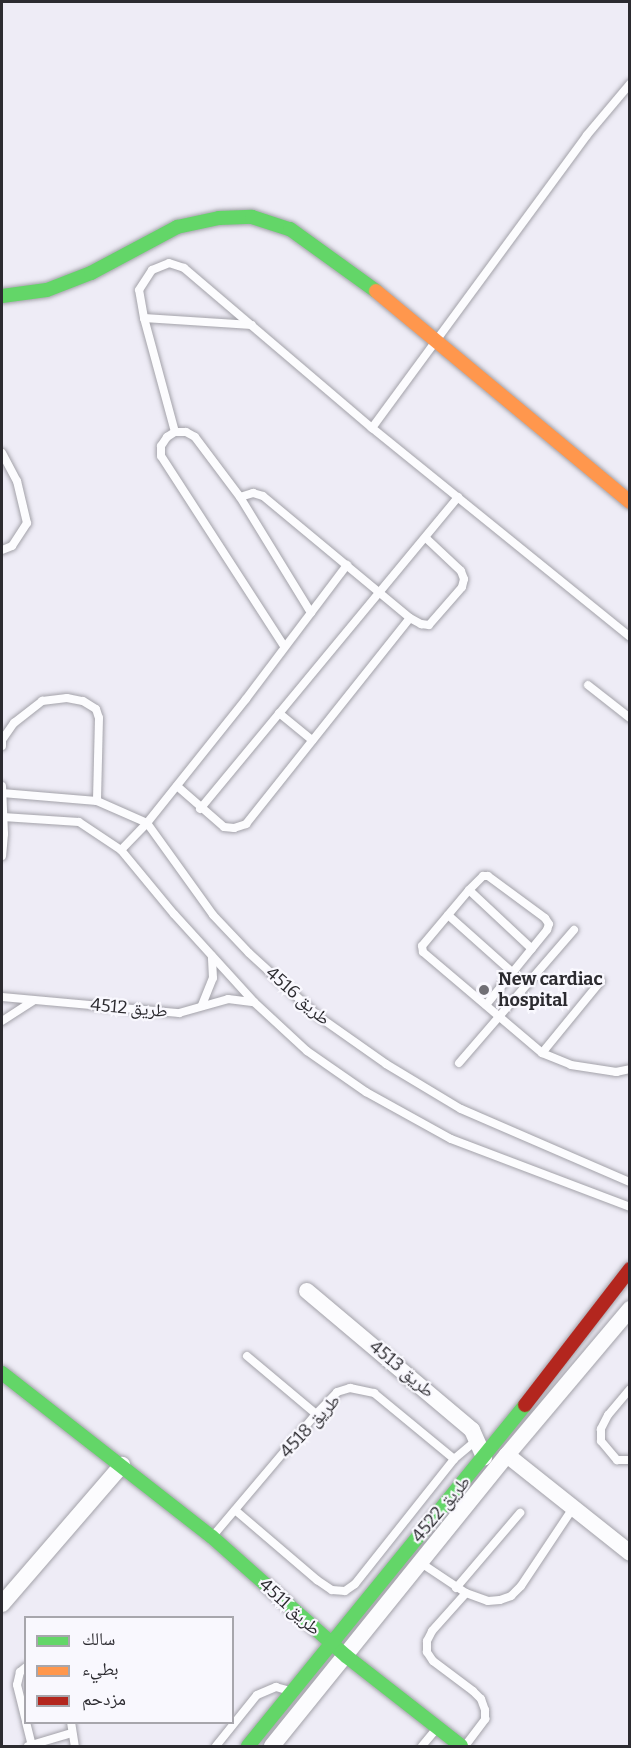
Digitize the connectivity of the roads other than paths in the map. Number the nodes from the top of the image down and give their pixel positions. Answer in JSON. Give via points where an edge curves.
{"nodes":[{"id":1,"x":630,"y":84,"type":"edge"},
{"id":2,"x":2,"y":296,"type":"edge"},
{"id":3,"x":144,"y":318,"type":"junction"},
{"id":4,"x":253,"y":325,"type":"junction"},
{"id":5,"x":436,"y":338,"type":"junction"},
{"id":6,"x":372,"y":428,"type":"junction"},
{"id":7,"x":176,"y":432,"type":"junction"},
{"id":8,"x":2,"y":453,"type":"edge"},
{"id":9,"x":2,"y":471,"type":"edge"},
{"id":10,"x":11,"y":471,"type":"junction"},
{"id":11,"x":240,"y":497,"type":"junction"},
{"id":12,"x":458,"y":497,"type":"junction"},
{"id":13,"x":630,"y":502,"type":"edge"},
{"id":14,"x":426,"y":538,"type":"junction"},
{"id":15,"x":2,"y":550,"type":"edge"},
{"id":16,"x":347,"y":565,"type":"junction"},
{"id":17,"x":381,"y":593,"type":"junction"},
{"id":18,"x":312,"y":613,"type":"junction"},
{"id":19,"x":410,"y":618,"type":"junction"},
{"id":20,"x":630,"y":637,"type":"edge"},
{"id":21,"x":284,"y":646,"type":"junction"},
{"id":22,"x":588,"y":685,"type":"dead end"},
{"id":23,"x":279,"y":713,"type":"junction"},
{"id":24,"x":630,"y":718,"type":"edge"},
{"id":25,"x":312,"y":740,"type":"junction"},
{"id":26,"x":2,"y":746,"type":"edge"},
{"id":27,"x":2,"y":786,"type":"edge"},
{"id":28,"x":177,"y":786,"type":"junction"},
{"id":29,"x":2,"y":793,"type":"edge"},
{"id":30,"x":97,"y":801,"type":"junction"},
{"id":31,"x":200,"y":809,"type":"junction"},
{"id":32,"x":3,"y":817,"type":"junction"},
{"id":33,"x":147,"y":823,"type":"junction"},
{"id":34,"x":3,"y":833,"type":"edge"},
{"id":35,"x":121,"y":850,"type":"junction"},
{"id":36,"x":2,"y":856,"type":"edge"},
{"id":37,"x":470,"y":890,"type":"junction"},
{"id":38,"x":448,"y":915,"type":"junction"},
{"id":39,"x":574,"y":930,"type":"dead end"},
{"id":40,"x":532,"y":949,"type":"junction"},
{"id":41,"x":212,"y":955,"type":"junction"},
{"id":42,"x":512,"y":972,"type":"junction"},
{"id":43,"x":601,"y":981,"type":"dead end"},
{"id":44,"x":2,"y":997,"type":"edge"},
{"id":45,"x":34,"y":1000,"type":"junction"},
{"id":46,"x":254,"y":1002,"type":"junction"},
{"id":47,"x":202,"y":1005,"type":"junction"},
{"id":48,"x":486,"y":1005,"type":"junction"},
{"id":49,"x":500,"y":1015,"type":"junction"},
{"id":50,"x":2,"y":1021,"type":"edge"},
{"id":51,"x":542,"y":1053,"type":"junction"},
{"id":52,"x":459,"y":1063,"type":"dead end"},
{"id":53,"x":630,"y":1069,"type":"edge"},
{"id":54,"x":630,"y":1182,"type":"edge"},
{"id":55,"x":630,"y":1207,"type":"edge"},
{"id":56,"x":630,"y":1269,"type":"edge"},
{"id":57,"x":308,"y":1291,"type":"dead end"},
{"id":58,"x":630,"y":1309,"type":"edge"},
{"id":59,"x":247,"y":1356,"type":"dead end"},
{"id":60,"x":2,"y":1372,"type":"edge"},
{"id":61,"x":630,"y":1389,"type":"edge"},
{"id":62,"x":316,"y":1414,"type":"junction"},
{"id":63,"x":505,"y":1431,"type":"junction"},
{"id":64,"x":475,"y":1435,"type":"junction"},
{"id":65,"x":507,"y":1455,"type":"junction"},
{"id":66,"x":484,"y":1456,"type":"junction"},
{"id":67,"x":454,"y":1459,"type":"junction"},
{"id":68,"x":630,"y":1460,"type":"edge"},
{"id":69,"x":122,"y":1465,"type":"junction"},
{"id":70,"x":573,"y":1508,"type":"junction"},
{"id":71,"x":235,"y":1510,"type":"junction"},
{"id":72,"x":520,"y":1513,"type":"dead end"},
{"id":73,"x":212,"y":1538,"type":"junction"},
{"id":74,"x":629,"y":1552,"type":"edge"},
{"id":75,"x":421,"y":1563,"type":"junction"},
{"id":76,"x":456,"y":1588,"type":"junction"},
{"id":77,"x":466,"y":1593,"type":"junction"},
{"id":78,"x":2,"y":1604,"type":"edge"},
{"id":79,"x":330,"y":1643,"type":"junction"},
{"id":80,"x":346,"y":1656,"type":"junction"},
{"id":81,"x":24,"y":1669,"type":"edge"},
{"id":82,"x":293,"y":1692,"type":"junction"},
{"id":83,"x":24,"y":1713,"type":"edge"},
{"id":84,"x":234,"y":1723,"type":"edge"},
{"id":85,"x":26,"y":1724,"type":"edge"},
{"id":86,"x":71,"y":1724,"type":"edge"},
{"id":87,"x":233,"y":1724,"type":"edge"},
{"id":88,"x":437,"y":1728,"type":"junction"},
{"id":89,"x":72,"y":1732,"type":"junction"},
{"id":90,"x":30,"y":1746,"type":"edge"},
{"id":91,"x":75,"y":1746,"type":"edge"},
{"id":92,"x":216,"y":1746,"type":"edge"},
{"id":93,"x":248,"y":1746,"type":"edge"},
{"id":94,"x":272,"y":1746,"type":"edge"},
{"id":95,"x":422,"y":1746,"type":"edge"},
{"id":96,"x":463,"y":1746,"type":"edge"}],
"edges":[{"from":1,"to":5,"type":"lane","via":[[587,135]]},
{"from":2,"to":5,"type":"street","via":[[47,290],[91,273],[177,227],[219,218],[252,217],[290,229]]},
{"from":3,"to":4,"type":"lane"},
{"from":3,"to":4,"type":"lane","via":[[139,290],[152,270],[169,263],[184,268]]},
{"from":3,"to":7,"type":"lane"},
{"from":4,"to":6,"type":"lane"},
{"from":5,"to":6,"type":"lane"},
{"from":5,"to":13,"type":"street"},
{"from":6,"to":12,"type":"lane"},
{"from":7,"to":11,"type":"lane","via":[[195,437]]},
{"from":7,"to":21,"type":"lane","via":[[166,437],[161,456]]},
{"from":8,"to":10,"type":"lane"},
{"from":9,"to":10,"type":"lane"},
{"from":10,"to":15,"type":"lane","via":[[27,523],[12,546]]},
{"from":11,"to":16,"type":"lane","via":[[253,493],[263,496]]},
{"from":11,"to":18,"type":"lane"},
{"from":12,"to":14,"type":"lane"},
{"from":12,"to":20,"type":"lane"},
{"from":14,"to":17,"type":"lane"},
{"from":14,"to":19,"type":"lane","via":[[461,571],[462,587],[429,625]]},
{"from":16,"to":17,"type":"lane"},
{"from":16,"to":18,"type":"lane"},
{"from":17,"to":19,"type":"lane"},
{"from":17,"to":23,"type":"lane"},
{"from":18,"to":21,"type":"lane"},
{"from":19,"to":25,"type":"lane"},
{"from":21,"to":28,"type":"lane"},
{"from":22,"to":24,"type":"lane"},
{"from":23,"to":25,"type":"lane"},
{"from":23,"to":31,"type":"lane"},
{"from":25,"to":31,"type":"lane","via":[[246,824],[224,827]]},
{"from":26,"to":30,"type":"lane","via":[[14,723],[42,701],[67,698],[96,709]]},
{"from":27,"to":29,"type":"lane"},
{"from":28,"to":31,"type":"lane"},
{"from":28,"to":33,"type":"lane"},
{"from":29,"to":30,"type":"lane"},
{"from":29,"to":32,"type":"lane"},
{"from":30,"to":33,"type":"lane"},
{"from":32,"to":34,"type":"lane"},
{"from":32,"to":35,"type":"lane","name":"طريق 4516","via":[[79,822]]},
{"from":33,"to":35,"type":"lane"},
{"from":33,"to":54,"type":"lane","name":"طريق 4516","via":[[213,915],[318,1016],[386,1064],[461,1109]]},
{"from":34,"to":36,"type":"lane"},
{"from":35,"to":41,"type":"lane","name":"طريق 4516"},
{"from":37,"to":38,"type":"lane"},
{"from":37,"to":40,"type":"lane"},
{"from":37,"to":40,"type":"lane","via":[[483,876],[488,876],[545,918],[547,930]]},
{"from":38,"to":42,"type":"lane"},
{"from":38,"to":48,"type":"lane","via":[[422,946],[423,951]]},
{"from":39,"to":49,"type":"lane"},
{"from":40,"to":42,"type":"lane"},
{"from":41,"to":46,"type":"lane","name":"طريق 4516"},
{"from":41,"to":47,"type":"lane","via":[[213,978]]},
{"from":42,"to":48,"type":"lane"},
{"from":43,"to":51,"type":"lane"},
{"from":44,"to":45,"type":"lane","name":"طريق 4512"},
{"from":45,"to":47,"type":"lane","name":"طريق 4512","via":[[179,1013]]},
{"from":45,"to":50,"type":"lane"},
{"from":46,"to":47,"type":"lane","name":"طريق 4512","via":[[228,999]]},
{"from":46,"to":55,"type":"lane","name":"طريق 4516","via":[[307,1051],[366,1092],[451,1139]]},
{"from":48,"to":49,"type":"lane"},
{"from":49,"to":51,"type":"lane"},
{"from":49,"to":52,"type":"lane"},
{"from":51,"to":53,"type":"lane","via":[[571,1065],[616,1072]]},
{"from":56,"to":63,"type":"street","name":"طريق 4522"},
{"from":57,"to":64,"type":"street","name":"طريق 4513"},
{"from":58,"to":65,"type":"street","name":"طريق 4522"},
{"from":59,"to":62,"type":"lane"},
{"from":60,"to":69,"type":"street","name":"طريق 4511"},
{"from":61,"to":68,"type":"lane","via":[[601,1429],[606,1450],[617,1460]]},
{"from":62,"to":67,"type":"lane","name":"طريق 4518","via":[[337,1392],[362,1389],[392,1406]]},
{"from":62,"to":71,"type":"lane","name":"طريق 4518"},
{"from":63,"to":64,"type":"street"},
{"from":63,"to":66,"type":"street","name":"طريق 4522"},
{"from":64,"to":66,"type":"street","name":"طريق 4513"},
{"from":64,"to":67,"type":"lane"},
{"from":65,"to":70,"type":"street"},
{"from":65,"to":75,"type":"street","name":"طريق 4522"},
{"from":66,"to":79,"type":"street","name":"طريق 4522"},
{"from":67,"to":71,"type":"lane","via":[[355,1584],[345,1591],[332,1590],[317,1580]]},
{"from":69,"to":73,"type":"street","name":"طريق 4511"},
{"from":69,"to":78,"type":"street"},
{"from":70,"to":74,"type":"street"},
{"from":70,"to":77,"type":"lane","via":[[511,1596],[488,1600]]},
{"from":71,"to":73,"type":"lane","name":"طريق 4518"},
{"from":72,"to":76,"type":"lane"},
{"from":73,"to":79,"type":"street","name":"طريق 4511"},
{"from":75,"to":76,"type":"lane"},
{"from":75,"to":80,"type":"street","name":"طريق 4522"},
{"from":76,"to":77,"type":"lane"},
{"from":77,"to":96,"type":"lane","via":[[427,1641],[427,1652],[433,1661],[473,1691],[485,1710],[485,1719]]},
{"from":79,"to":80,"type":"street","name":"طريق 4511"},
{"from":79,"to":82,"type":"street","name":"طريق 4522"},
{"from":80,"to":88,"type":"street","name":"طريق 4511"},
{"from":80,"to":94,"type":"street","name":"طريق 4522"},
{"from":81,"to":83,"type":"lane","via":[[17,1686]]},
{"from":82,"to":84,"type":"lane","via":[[276,1687],[256,1695]]},
{"from":82,"to":93,"type":"street","name":"طريق 4522"},
{"from":85,"to":90,"type":"lane"},
{"from":86,"to":89,"type":"lane"},
{"from":87,"to":92,"type":"lane"},
{"from":88,"to":95,"type":"lane"},
{"from":88,"to":96,"type":"street","name":"طريق 4511"},
{"from":89,"to":90,"type":"lane"},
{"from":89,"to":91,"type":"lane"}]}
